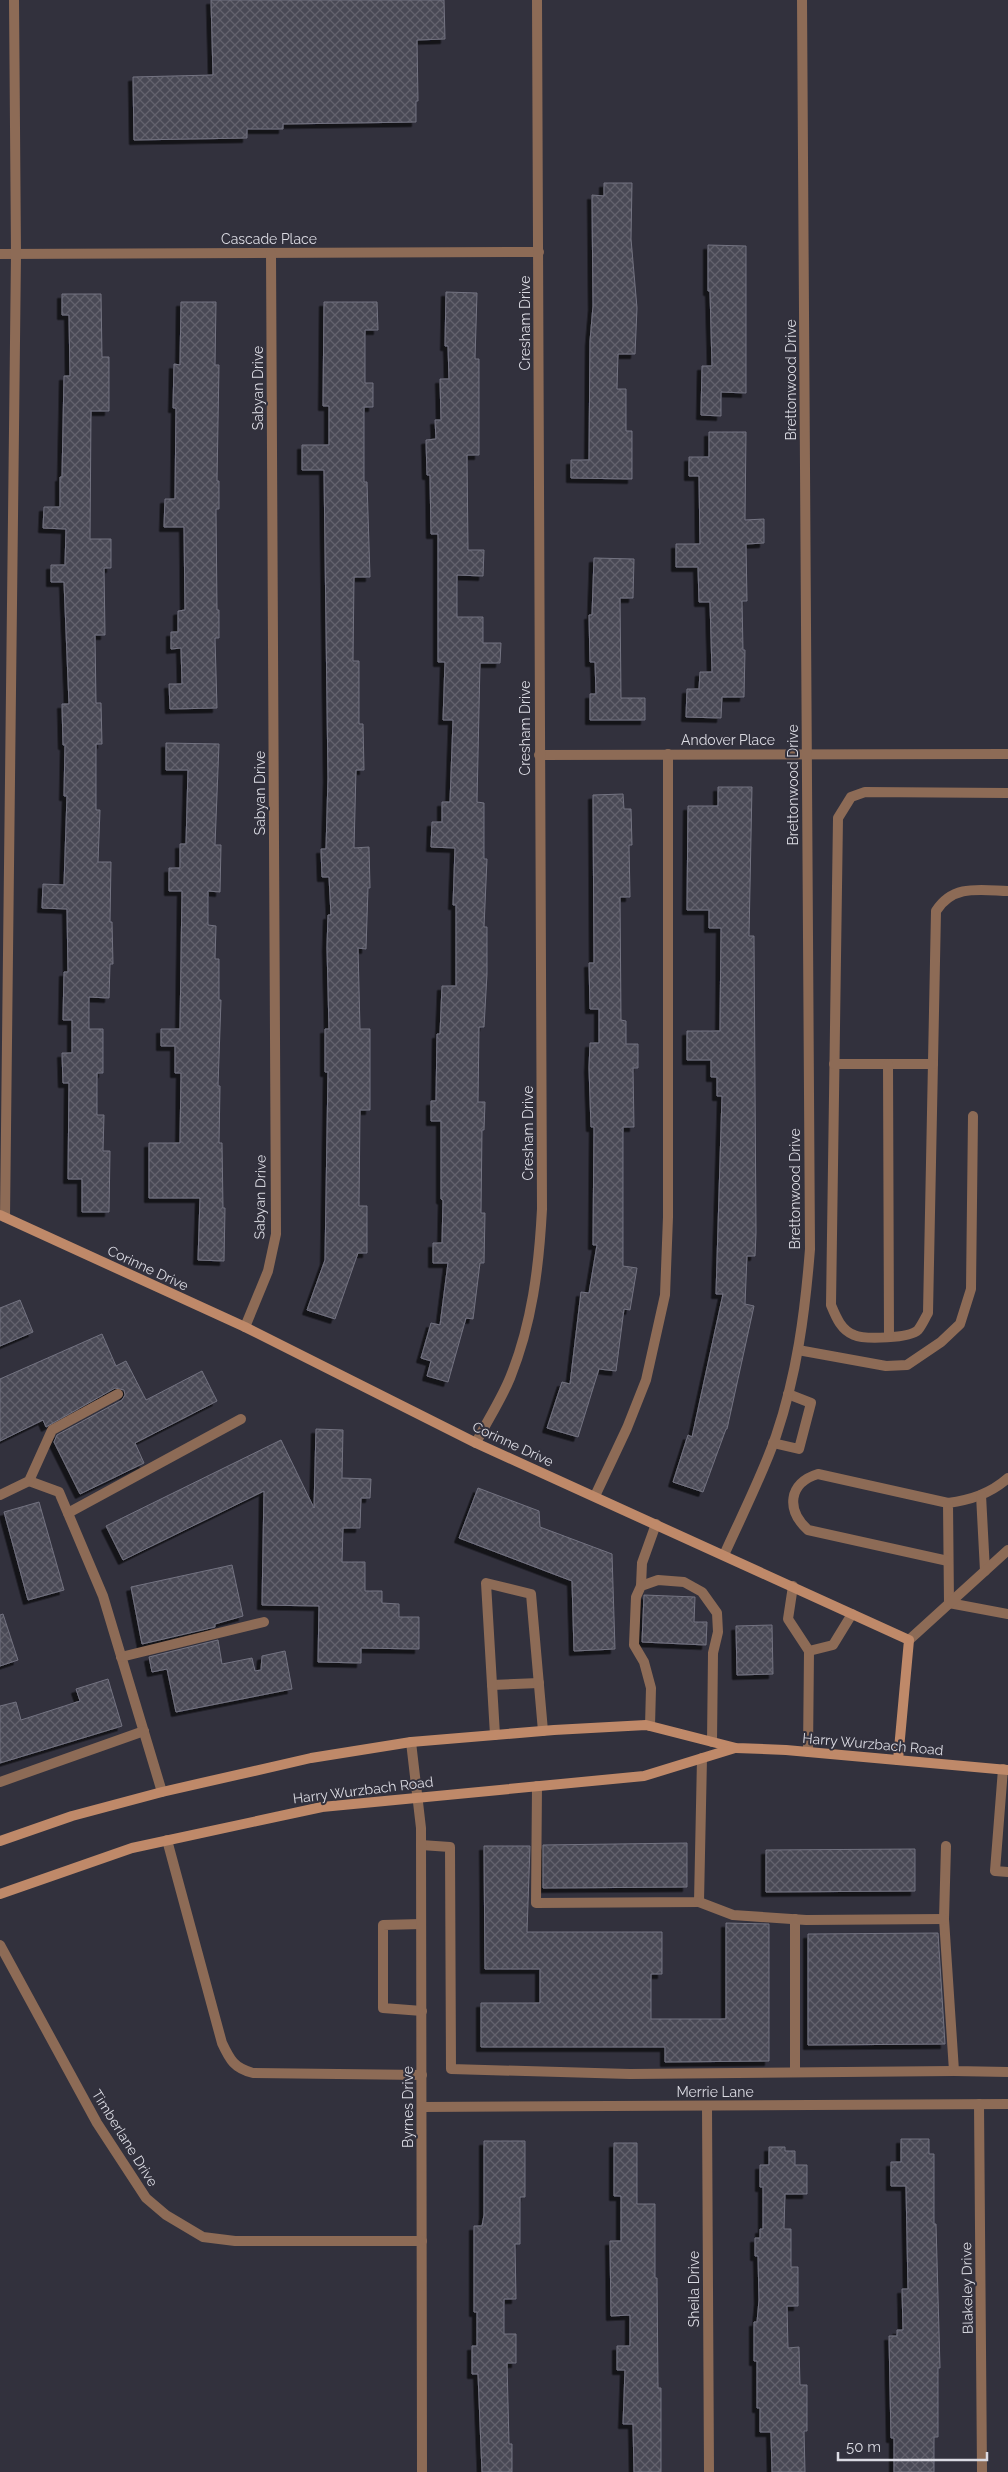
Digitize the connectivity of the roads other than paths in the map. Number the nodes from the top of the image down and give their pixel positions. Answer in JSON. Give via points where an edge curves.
{"nodes":[{"id":1,"x":14,"y":0,"type":"edge"},
{"id":2,"x":537,"y":0,"type":"edge"},
{"id":3,"x":802,"y":0,"type":"edge"},
{"id":4,"x":539,"y":252,"type":"junction"},
{"id":5,"x":271,"y":253,"type":"junction"},
{"id":6,"x":0,"y":254,"type":"edge"},
{"id":7,"x":16,"y":254,"type":"junction"},
{"id":8,"x":807,"y":753,"type":"junction"},
{"id":9,"x":539,"y":754,"type":"junction"},
{"id":10,"x":668,"y":754,"type":"junction"},
{"id":11,"x":1008,"y":754,"type":"edge"},
{"id":12,"x":1008,"y":793,"type":"edge"},
{"id":13,"x":1008,"y":891,"type":"edge"},
{"id":14,"x":834,"y":1064,"type":"junction"},
{"id":15,"x":888,"y":1064,"type":"junction"},
{"id":16,"x":933,"y":1064,"type":"junction"},
{"id":17,"x":973,"y":1116,"type":"dead end"},
{"id":18,"x":3,"y":1216,"type":"edge"},
{"id":19,"x":245,"y":1327,"type":"junction"},
{"id":20,"x":889,"y":1337,"type":"junction"},
{"id":21,"x":798,"y":1350,"type":"junction"},
{"id":22,"x":118,"y":1394,"type":"dead end"},
{"id":23,"x":788,"y":1394,"type":"junction"},
{"id":24,"x":241,"y":1419,"type":"dead end"},
{"id":25,"x":476,"y":1443,"type":"junction"},
{"id":26,"x":773,"y":1443,"type":"junction"},
{"id":27,"x":1008,"y":1478,"type":"edge"},
{"id":28,"x":29,"y":1481,"type":"junction"},
{"id":29,"x":0,"y":1495,"type":"edge"},
{"id":30,"x":981,"y":1495,"type":"junction"},
{"id":31,"x":595,"y":1496,"type":"junction"},
{"id":32,"x":948,"y":1503,"type":"junction"},
{"id":33,"x":68,"y":1513,"type":"junction"},
{"id":34,"x":656,"y":1524,"type":"junction"},
{"id":35,"x":1008,"y":1550,"type":"edge"},
{"id":36,"x":724,"y":1554,"type":"junction"},
{"id":37,"x":948,"y":1562,"type":"junction"},
{"id":38,"x":985,"y":1571,"type":"junction"},
{"id":39,"x":641,"y":1586,"type":"junction"},
{"id":40,"x":793,"y":1586,"type":"junction"},
{"id":41,"x":948,"y":1603,"type":"junction"},
{"id":42,"x":852,"y":1614,"type":"junction"},
{"id":43,"x":1008,"y":1614,"type":"edge"},
{"id":44,"x":264,"y":1622,"type":"dead end"},
{"id":45,"x":909,"y":1640,"type":"junction"},
{"id":46,"x":809,"y":1651,"type":"junction"},
{"id":47,"x":121,"y":1658,"type":"junction"},
{"id":48,"x":539,"y":1683,"type":"junction"},
{"id":49,"x":492,"y":1685,"type":"junction"},
{"id":50,"x":650,"y":1726,"type":"junction"},
{"id":51,"x":144,"y":1731,"type":"junction"},
{"id":52,"x":543,"y":1732,"type":"junction"},
{"id":53,"x":495,"y":1735,"type":"junction"},
{"id":54,"x":411,"y":1742,"type":"junction"},
{"id":55,"x":712,"y":1742,"type":"junction"},
{"id":56,"x":736,"y":1748,"type":"junction"},
{"id":57,"x":808,"y":1752,"type":"junction"},
{"id":58,"x":702,"y":1758,"type":"junction"},
{"id":59,"x":898,"y":1760,"type":"junction"},
{"id":60,"x":1005,"y":1770,"type":"edge"},
{"id":61,"x":0,"y":1782,"type":"edge"},
{"id":62,"x":537,"y":1786,"type":"junction"},
{"id":63,"x":162,"y":1792,"type":"junction"},
{"id":64,"x":418,"y":1797,"type":"junction"},
{"id":65,"x":167,"y":1840,"type":"junction"},
{"id":66,"x":0,"y":1841,"type":"edge"},
{"id":67,"x":421,"y":1845,"type":"junction"},
{"id":68,"x":946,"y":1846,"type":"dead end"},
{"id":69,"x":1008,"y":1872,"type":"edge"},
{"id":70,"x":0,"y":1894,"type":"edge"},
{"id":71,"x":699,"y":1902,"type":"junction"},
{"id":72,"x":795,"y":1919,"type":"junction"},
{"id":73,"x":944,"y":1919,"type":"junction"},
{"id":74,"x":422,"y":1924,"type":"junction"},
{"id":75,"x":0,"y":1945,"type":"edge"},
{"id":76,"x":422,"y":2011,"type":"junction"},
{"id":77,"x":954,"y":2071,"type":"junction"},
{"id":78,"x":795,"y":2072,"type":"junction"},
{"id":79,"x":1008,"y":2072,"type":"edge"},
{"id":80,"x":422,"y":2075,"type":"junction"},
{"id":81,"x":979,"y":2104,"type":"junction"},
{"id":82,"x":1008,"y":2104,"type":"edge"},
{"id":83,"x":707,"y":2106,"type":"junction"},
{"id":84,"x":422,"y":2107,"type":"junction"},
{"id":85,"x":422,"y":2241,"type":"junction"},
{"id":86,"x":422,"y":2472,"type":"edge"},
{"id":87,"x":709,"y":2472,"type":"edge"},
{"id":88,"x":982,"y":2472,"type":"edge"}],
"edges":[{"from":1,"to":7,"type":"street"},
{"from":2,"to":4,"type":"street","name":"Cresham Drive"},
{"from":3,"to":8,"type":"street","name":"Brettonwood Drive"},
{"from":4,"to":5,"type":"street","name":"Cascade Place"},
{"from":4,"to":9,"type":"street","name":"Cresham Drive"},
{"from":5,"to":7,"type":"street","name":"Cascade Place"},
{"from":5,"to":19,"type":"street","name":"Sabyan Drive","via":[[276,1234],[268,1271]]},
{"from":6,"to":7,"type":"street","name":"Cascade Place"},
{"from":7,"to":18,"type":"street"},
{"from":8,"to":10,"type":"street","name":"Andover Place"},
{"from":8,"to":11,"type":"street","name":"Andover Place"},
{"from":8,"to":21,"type":"street","name":"Brettonwood Drive","via":[[810,1249]]},
{"from":9,"to":10,"type":"street","name":"Andover Place"},
{"from":9,"to":25,"type":"street","name":"Cresham Drive","via":[[540,1255],[522,1345],[509,1379]]},
{"from":10,"to":31,"type":"street","via":[[668,1217],[665,1296],[646,1380]]},
{"from":12,"to":14,"type":"street","via":[[865,792],[851,797],[844,804],[838,818]]},
{"from":13,"to":16,"type":"street","via":[[956,893],[947,896],[936,911]]},
{"from":14,"to":15,"type":"street"},
{"from":14,"to":20,"type":"street","via":[[831,1305],[838,1322],[854,1335]]},
{"from":15,"to":16,"type":"street"},
{"from":15,"to":20,"type":"street"},
{"from":16,"to":20,"type":"street","via":[[928,1312],[918,1330]]},
{"from":17,"to":21,"type":"street","via":[[971,1289],[960,1324],[941,1342],[907,1365],[886,1366]]},
{"from":18,"to":19,"type":"main road","name":"Corinne Drive"},
{"from":19,"to":25,"type":"main road","name":"Corinne Drive"},
{"from":21,"to":23,"type":"street","name":"Brettonwood Drive"},
{"from":22,"to":28,"type":"street","via":[[52,1430]]},
{"from":23,"to":26,"type":"street","name":"Brettonwood Drive"},
{"from":23,"to":26,"type":"street","via":[[811,1403],[798,1449]]},
{"from":24,"to":33,"type":"street"},
{"from":25,"to":31,"type":"main road","name":"Corinne Drive"},
{"from":26,"to":36,"type":"street","name":"Brettonwood Drive"},
{"from":27,"to":30,"type":"street"},
{"from":28,"to":29,"type":"street"},
{"from":28,"to":33,"type":"street","via":[[59,1492]]},
{"from":30,"to":32,"type":"street","via":[[967,1501]]},
{"from":30,"to":38,"type":"street"},
{"from":31,"to":34,"type":"main road","name":"Corinne Drive"},
{"from":32,"to":37,"type":"street"},
{"from":32,"to":37,"type":"street","via":[[818,1474],[807,1478],[794,1494],[794,1512],[808,1530]]},
{"from":33,"to":47,"type":"street","via":[[102,1596]]},
{"from":34,"to":36,"type":"main road","name":"Corinne Drive"},
{"from":34,"to":39,"type":"street","via":[[642,1563]]},
{"from":35,"to":38,"type":"street"},
{"from":36,"to":40,"type":"main road","name":"Corinne Drive"},
{"from":37,"to":41,"type":"street"},
{"from":38,"to":41,"type":"street"},
{"from":39,"to":50,"type":"street","via":[[636,1597],[634,1645],[644,1662],[652,1688]]},
{"from":39,"to":55,"type":"street","via":[[658,1580],[684,1582],[702,1592],[717,1613]]},
{"from":40,"to":42,"type":"main road","name":"Corinne Drive"},
{"from":40,"to":46,"type":"street","via":[[788,1619]]},
{"from":41,"to":43,"type":"street"},
{"from":41,"to":45,"type":"street"},
{"from":42,"to":45,"type":"main road","name":"Corinne Drive"},
{"from":42,"to":46,"type":"street","via":[[833,1645]]},
{"from":44,"to":47,"type":"street"},
{"from":45,"to":59,"type":"main road"},
{"from":46,"to":57,"type":"street"},
{"from":47,"to":51,"type":"street"},
{"from":48,"to":49,"type":"street"},
{"from":48,"to":49,"type":"street","via":[[531,1594],[486,1583]]},
{"from":48,"to":52,"type":"street"},
{"from":49,"to":53,"type":"street"},
{"from":50,"to":52,"type":"main road","name":"Harry Wurzbach Road"},
{"from":50,"to":55,"type":"main road","name":"Harry Wurzbach Road"},
{"from":51,"to":61,"type":"street"},
{"from":51,"to":63,"type":"street"},
{"from":52,"to":53,"type":"main road","name":"Harry Wurzbach Road"},
{"from":53,"to":54,"type":"main road","name":"Harry Wurzbach Road"},
{"from":54,"to":63,"type":"main road","name":"Harry Wurzbach Road","via":[[311,1758]]},
{"from":54,"to":64,"type":"street","name":"Byrnes Drive"},
{"from":55,"to":56,"type":"main road","name":"Harry Wurzbach Road"},
{"from":56,"to":57,"type":"main road","name":"Harry Wurzbach Road"},
{"from":56,"to":58,"type":"main road","name":"Harry Wurzbach Road"},
{"from":57,"to":59,"type":"main road","name":"Harry Wurzbach Road"},
{"from":58,"to":62,"type":"main road","name":"Harry Wurzbach Road","via":[[644,1776]]},
{"from":58,"to":71,"type":"street"},
{"from":59,"to":60,"type":"main road","name":"Harry Wurzbach Road"},
{"from":60,"to":69,"type":"street","via":[[995,1870]]},
{"from":62,"to":64,"type":"main road","name":"Harry Wurzbach Road"},
{"from":62,"to":71,"type":"street","via":[[536,1903]]},
{"from":63,"to":66,"type":"main road","name":"Harry Wurzbach Road","via":[[72,1816]]},
{"from":64,"to":65,"type":"main road","name":"Harry Wurzbach Road","via":[[322,1807]]},
{"from":64,"to":67,"type":"street","name":"Byrnes Drive"},
{"from":65,"to":70,"type":"main road","name":"Harry Wurzbach Road","via":[[132,1848]]},
{"from":65,"to":80,"type":"street","via":[[222,2043],[231,2062],[240,2070],[253,2073]]},
{"from":67,"to":74,"type":"street","name":"Byrnes Drive"},
{"from":67,"to":78,"type":"street","via":[[450,1847],[451,2070],[630,2074]]},
{"from":68,"to":73,"type":"street"},
{"from":71,"to":72,"type":"street","via":[[733,1915]]},
{"from":72,"to":73,"type":"street"},
{"from":72,"to":78,"type":"street"},
{"from":73,"to":77,"type":"street"},
{"from":74,"to":76,"type":"street","name":"Byrnes Drive"},
{"from":74,"to":76,"type":"street","via":[[383,1925],[384,2008]]},
{"from":75,"to":85,"type":"street","name":"Timberlane Drive","via":[[97,2123],[146,2198],[166,2216],[203,2237],[235,2241]]},
{"from":76,"to":80,"type":"street","name":"Byrnes Drive"},
{"from":77,"to":78,"type":"street"},
{"from":77,"to":79,"type":"street"},
{"from":80,"to":84,"type":"street","name":"Byrnes Drive"},
{"from":81,"to":82,"type":"street","name":"Merrie Lane"},
{"from":81,"to":83,"type":"street","name":"Merrie Lane"},
{"from":81,"to":88,"type":"street","name":"Blakeley Drive"},
{"from":83,"to":84,"type":"street","name":"Merrie Lane"},
{"from":83,"to":87,"type":"street","name":"Sheila Drive"},
{"from":84,"to":85,"type":"street","name":"Byrnes Drive"},
{"from":85,"to":86,"type":"street","name":"Byrnes Drive"}]}
